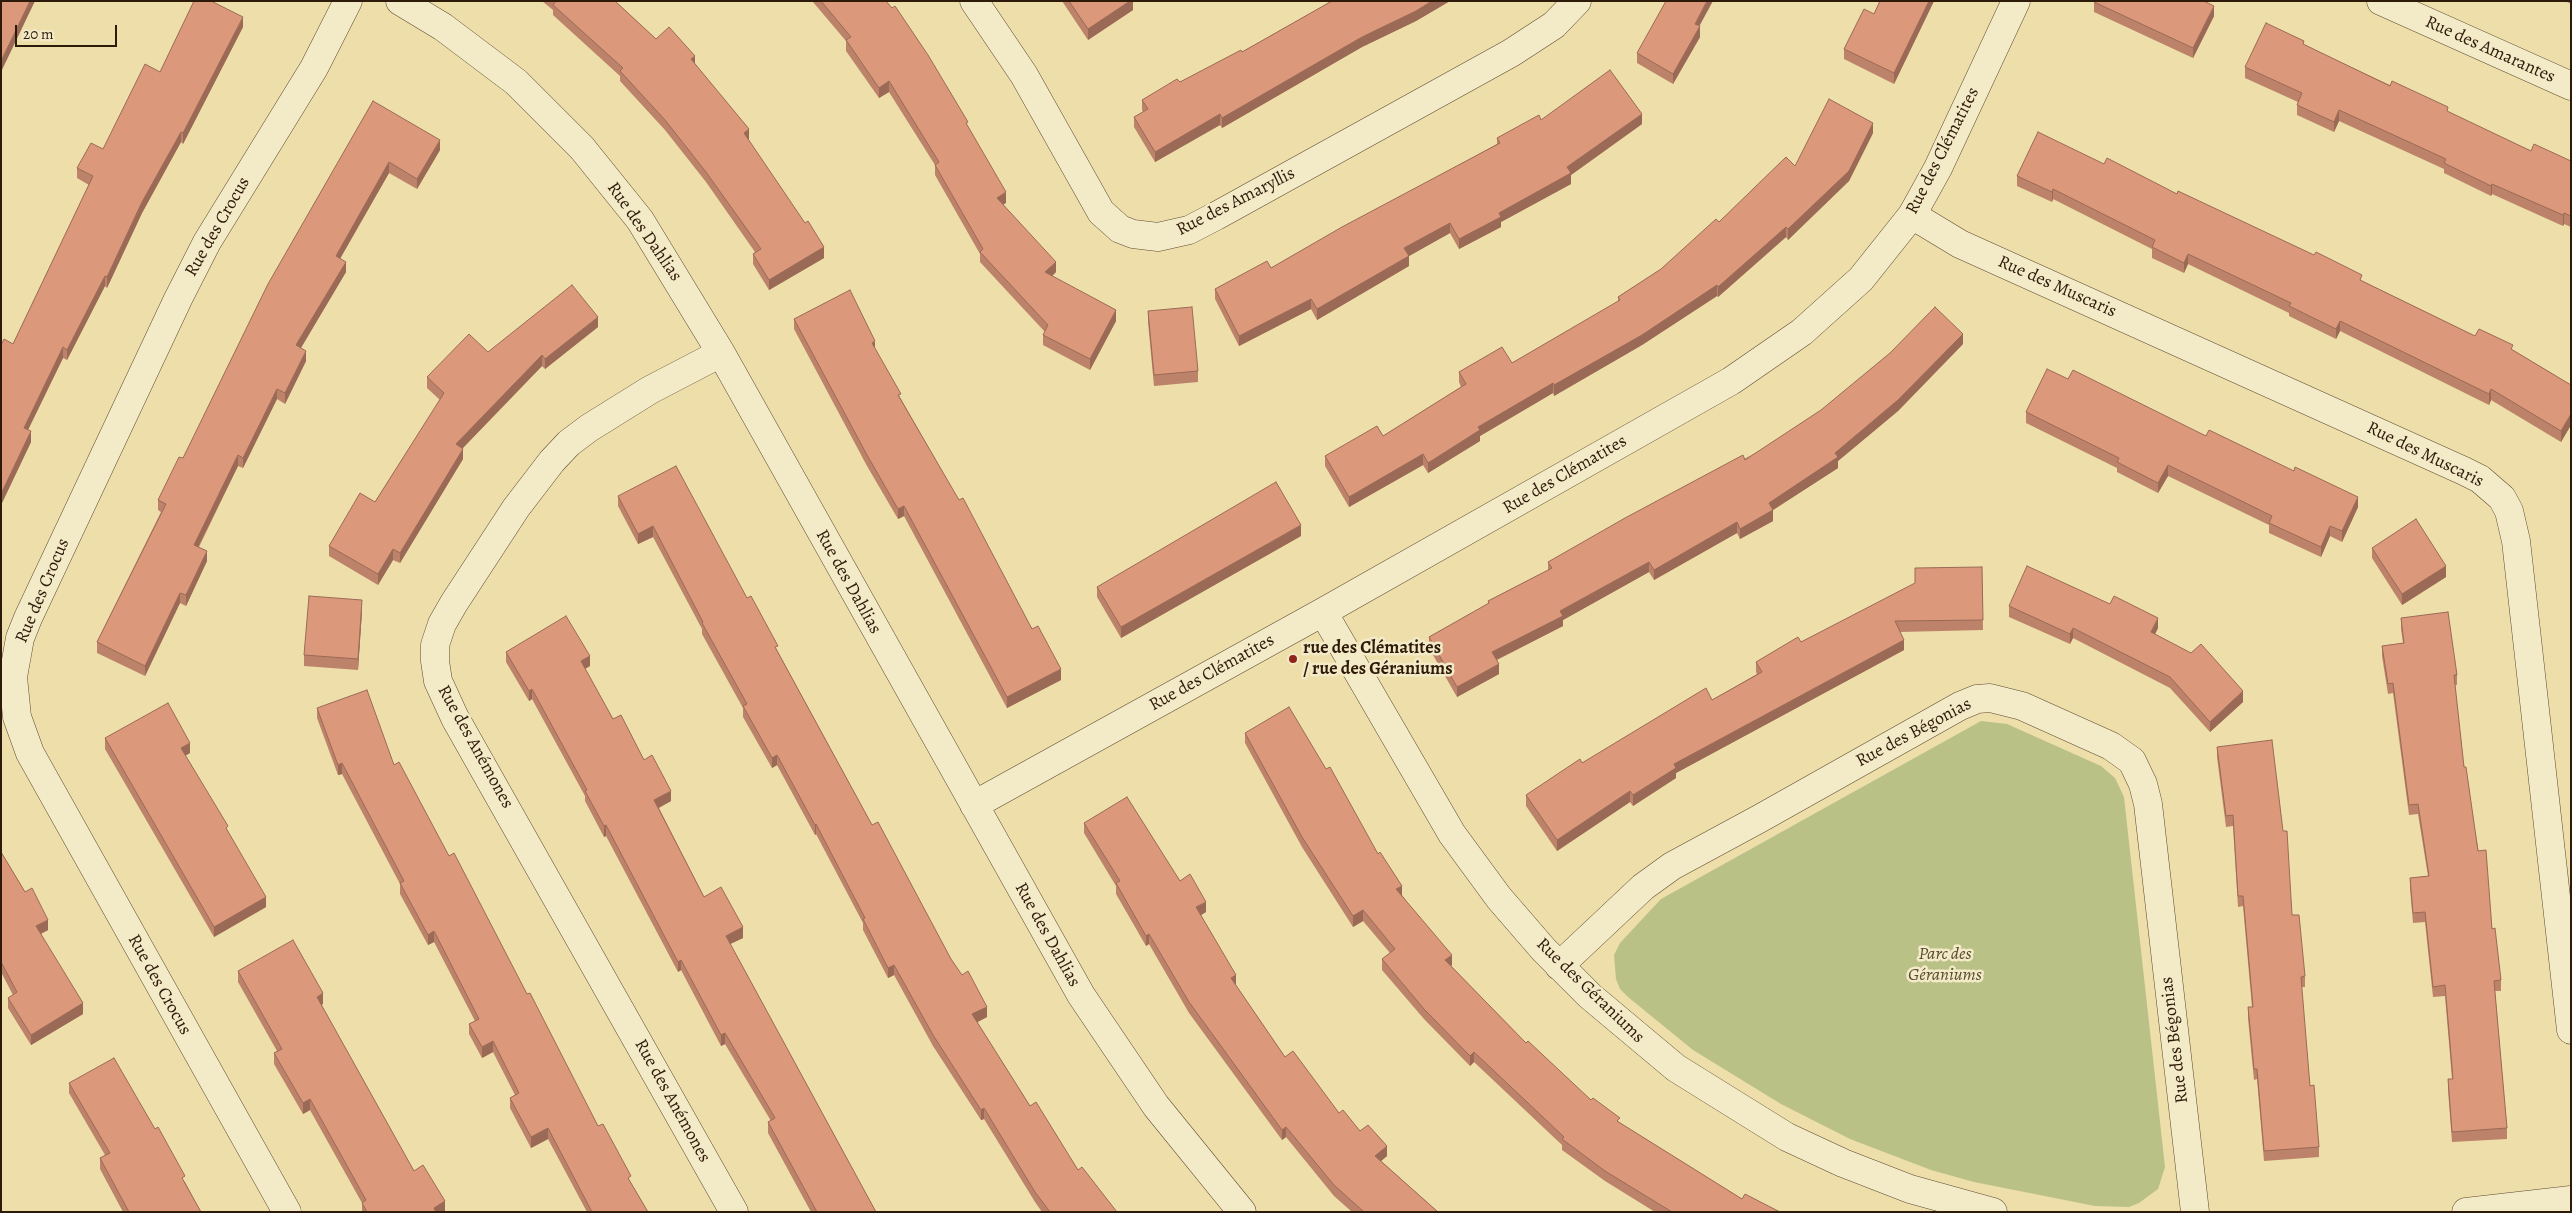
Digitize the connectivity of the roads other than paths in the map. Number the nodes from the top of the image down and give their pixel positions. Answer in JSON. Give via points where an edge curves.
{"nodes":[{"id":1,"x":348,"y":1,"type":"edge"},
{"id":2,"x":400,"y":1,"type":"edge"},
{"id":3,"x":974,"y":1,"type":"edge"},
{"id":4,"x":1577,"y":1,"type":"edge"},
{"id":5,"x":2016,"y":1,"type":"edge"},
{"id":6,"x":2381,"y":1,"type":"edge"},
{"id":7,"x":2571,"y":86,"type":"edge"},
{"id":8,"x":1912,"y":215,"type":"junction"},
{"id":9,"x":721,"y":353,"type":"junction"},
{"id":10,"x":1323,"y":612,"type":"junction"},
{"id":11,"x":974,"y":805,"type":"junction"},
{"id":12,"x":1559,"y":966,"type":"junction"},
{"id":13,"x":2571,"y":1030,"type":"edge"},
{"id":14,"x":2571,"y":1200,"type":"edge"},
{"id":15,"x":287,"y":1212,"type":"edge"},
{"id":16,"x":734,"y":1212,"type":"edge"},
{"id":17,"x":1242,"y":1212,"type":"edge"},
{"id":18,"x":1993,"y":1212,"type":"edge"},
{"id":19,"x":2195,"y":1212,"type":"edge"},
{"id":20,"x":2466,"y":1212,"type":"edge"}],
"edges":[{"from":1,"to":15,"type":"street","name":"Rue des Crocus","via":[[314,68],[181,292],[28,618],[20,638],[13,677],[17,718],[30,753]]},
{"from":2,"to":9,"type":"street","name":"Rue des Dahlias","via":[[443,27],[510,77],[582,148],[640,220]]},
{"from":3,"to":4,"type":"street","name":"Rue des Amaryllis","via":[[1024,75],[1101,212],[1120,229],[1158,237],[1188,230],[1216,216],[1511,53],[1554,25]]},
{"from":5,"to":8,"type":"street","name":"Rue des Clématites","via":[[1938,168]]},
{"from":6,"to":7,"type":"street","name":"Rue des Amarantes"},
{"from":8,"to":10,"type":"street","name":"Rue des Clématites","via":[[1878,260],[1843,297],[1757,365]]},
{"from":8,"to":13,"type":"street","name":"Rue des Muscaris","via":[[1960,244],[2464,471],[2480,479],[2502,498],[2516,541]]},
{"from":9,"to":11,"type":"street","name":"Rue des Dahlias"},
{"from":9,"to":16,"type":"street","name":"Rue des Anémones","via":[[650,390],[589,428],[552,461],[516,508],[450,610],[435,644],[435,661],[438,681],[455,718]]},
{"from":10,"to":11,"type":"street","name":"Rue des Clématites"},
{"from":10,"to":12,"type":"street","name":"Rue des Géraniums","via":[[1452,834],[1499,898]]},
{"from":11,"to":17,"type":"street","name":"Rue des Dahlias","via":[[1101,1028],[1156,1106]]},
{"from":12,"to":18,"type":"street","name":"Rue des Géraniums","via":[[1649,1048],[1764,1124],[1811,1149],[1879,1177],[1938,1198]]},
{"from":12,"to":19,"type":"street","name":"Rue des Bégonias","via":[[1643,886],[1672,866],[1960,706],[1990,698],[2022,706],[2111,746],[2132,761],[2143,784],[2148,804]]},
{"from":14,"to":20,"type":"street"}]}
